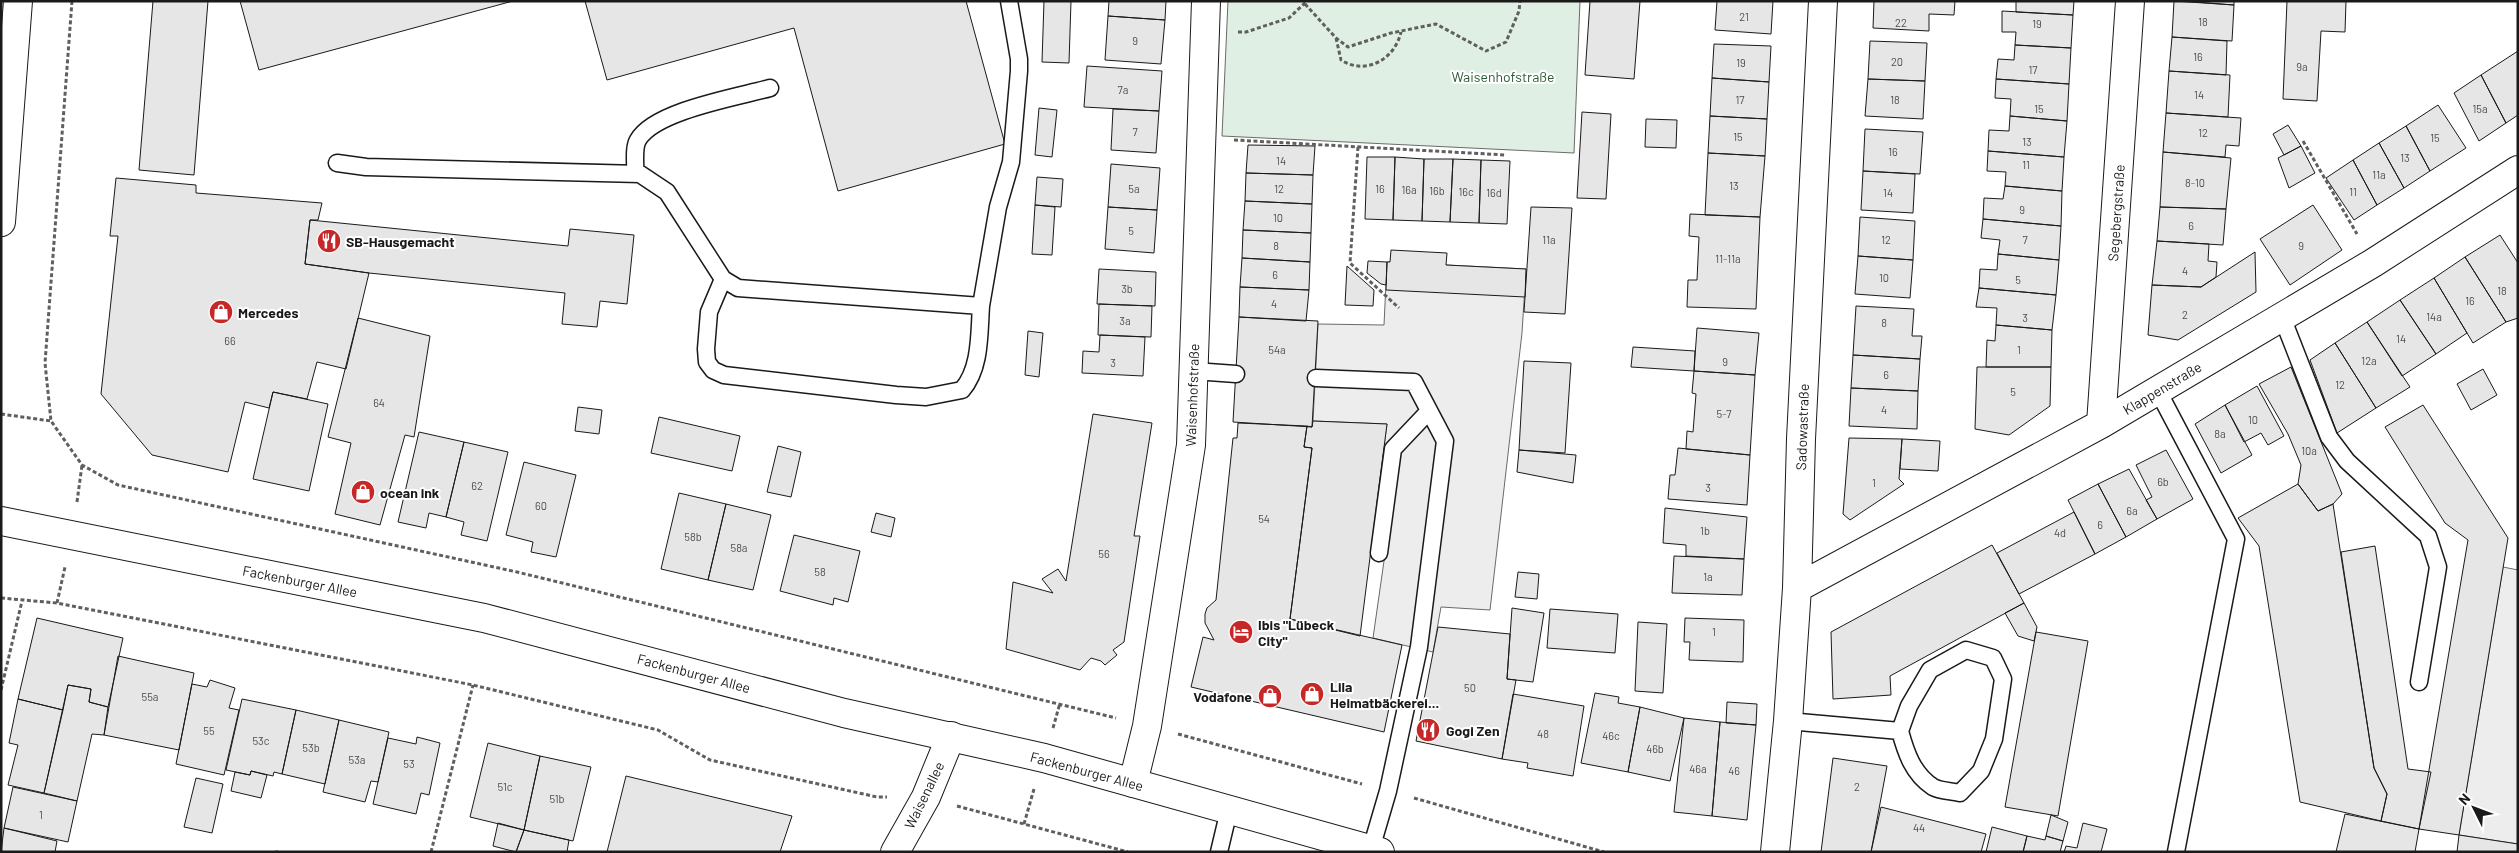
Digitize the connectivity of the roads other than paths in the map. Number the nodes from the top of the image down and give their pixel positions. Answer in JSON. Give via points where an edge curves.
{"nodes":[{"id":1,"x":18,"y":1,"type":"edge"},
{"id":2,"x":1009,"y":1,"type":"edge"},
{"id":3,"x":1206,"y":1,"type":"edge"},
{"id":4,"x":1823,"y":1,"type":"edge"},
{"id":5,"x":2130,"y":1,"type":"edge"},
{"id":6,"x":770,"y":88,"type":"dead end"},
{"id":7,"x":337,"y":163,"type":"dead end"},
{"id":8,"x":2518,"y":170,"type":"edge"},
{"id":9,"x":635,"y":174,"type":"junction"},
{"id":10,"x":1,"y":222,"type":"edge"},
{"id":11,"x":723,"y":279,"type":"junction"},
{"id":12,"x":981,"y":306,"type":"junction"},
{"id":13,"x":2282,"y":317,"type":"junction"},
{"id":14,"x":1194,"y":372,"type":"junction"},
{"id":15,"x":1236,"y":374,"type":"dead end"},
{"id":16,"x":1316,"y":378,"type":"dead end"},
{"id":17,"x":2158,"y":390,"type":"junction"},
{"id":18,"x":1430,"y":411,"type":"junction"},
{"id":19,"x":2101,"y":424,"type":"junction"},
{"id":20,"x":1,"y":521,"type":"edge"},
{"id":21,"x":1379,"y":553,"type":"dead end"},
{"id":22,"x":1797,"y":588,"type":"junction"},
{"id":23,"x":2419,"y":682,"type":"dead end"},
{"id":24,"x":1788,"y":721,"type":"junction"},
{"id":25,"x":1900,"y":731,"type":"junction"},
{"id":26,"x":951,"y":736,"type":"junction"},
{"id":27,"x":1133,"y":783,"type":"junction"},
{"id":28,"x":1229,"y":810,"type":"junction"},
{"id":29,"x":1376,"y":851,"type":"edge"},
{"id":30,"x":895,"y":852,"type":"edge"},
{"id":31,"x":1219,"y":852,"type":"edge"},
{"id":32,"x":1775,"y":852,"type":"edge"},
{"id":33,"x":2176,"y":852,"type":"edge"}],
"edges":[{"from":1,"to":10,"type":"street"},
{"from":2,"to":12,"type":"lane","via":[[1019,59],[1017,99],[1011,162],[998,207]]},
{"from":3,"to":14,"type":"street","name":"Waisenhofstraße"},
{"from":4,"to":22,"type":"street","name":"Sadowastraße","via":[[1801,439]]},
{"from":5,"to":19,"type":"street","name":"Segebergstraße"},
{"from":6,"to":9,"type":"lane","via":[[670,115],[649,126],[637,141]]},
{"from":7,"to":9,"type":"lane","via":[[366,167]]},
{"from":8,"to":13,"type":"street","name":"Klappenstraße","via":[[2374,263]]},
{"from":9,"to":11,"type":"lane","via":[[668,192]]},
{"from":11,"to":12,"type":"lane","via":[[738,288]]},
{"from":11,"to":12,"type":"lane","via":[[709,312],[706,349],[707,362],[713,370],[724,375],[896,395],[926,397],[962,390],[971,380],[978,350]]},
{"from":13,"to":17,"type":"street","name":"Klappenstraße"},
{"from":13,"to":23,"type":"lane","via":[[2329,437],[2347,461],[2428,536],[2438,566]]},
{"from":14,"to":15,"type":"lane"},
{"from":14,"to":27,"type":"street","name":"Waisenhofstraße","via":[[1191,446],[1147,726]]},
{"from":16,"to":18,"type":"lane","via":[[1414,382]]},
{"from":17,"to":19,"type":"street","name":"Klappenstraße"},
{"from":17,"to":33,"type":"lane","via":[[2236,539]]},
{"from":18,"to":21,"type":"lane","via":[[1393,449]]},
{"from":18,"to":29,"type":"lane","via":[[1446,441],[1421,627]]},
{"from":19,"to":22,"type":"street","name":"Klappenstraße"},
{"from":20,"to":26,"type":"street","name":"Fackenburger Allee","via":[[484,618],[844,713]]},
{"from":22,"to":24,"type":"street","name":"Sadowastraße"},
{"from":24,"to":25,"type":"lane"},
{"from":24,"to":32,"type":"street","name":"Sadowastraße"},
{"from":25,"to":25,"type":"lane","via":[[1907,757],[1917,772],[1934,788],[1960,792],[1981,771],[1994,739],[2002,679],[1993,658],[1966,650],[1930,670],[1909,706]]},
{"from":26,"to":27,"type":"street","name":"Fackenburger Allee"},
{"from":26,"to":30,"type":"street","name":"Waisenallee","via":[[926,797]]},
{"from":27,"to":28,"type":"street","name":"Fackenburger Allee"},
{"from":28,"to":29,"type":"street","name":"Fackenburger Allee"},
{"from":28,"to":31,"type":"lane"}]}
